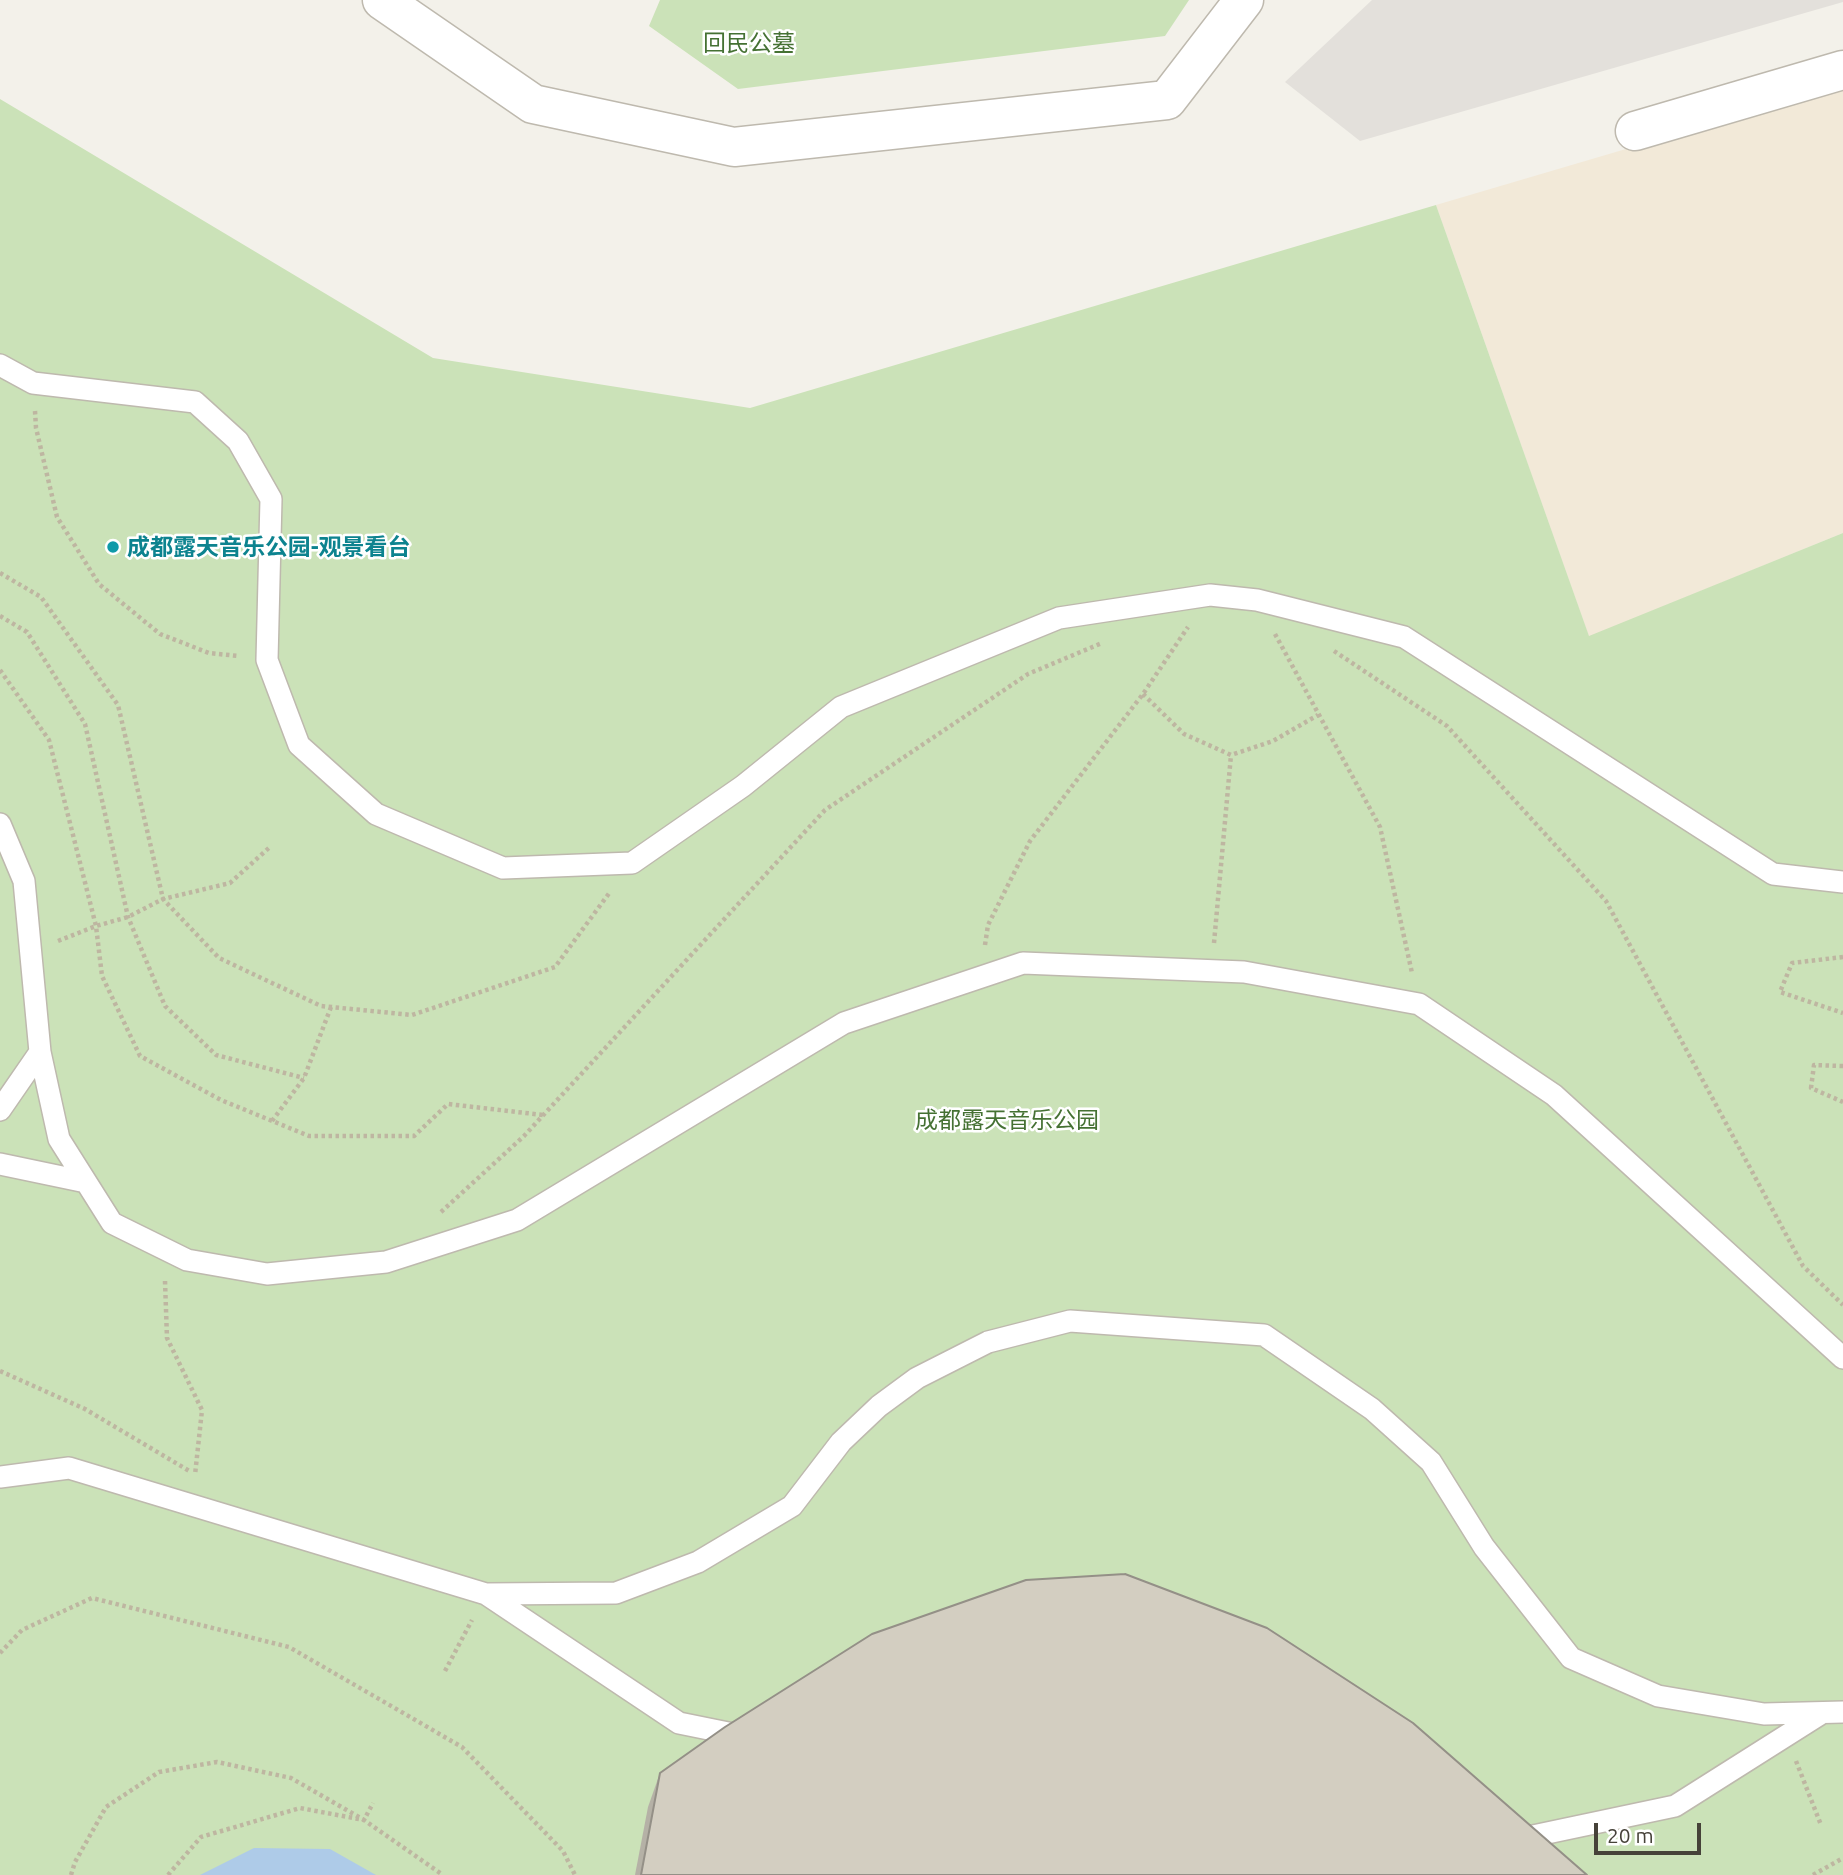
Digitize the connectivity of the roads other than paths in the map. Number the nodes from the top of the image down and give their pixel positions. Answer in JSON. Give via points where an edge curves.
{"nodes":[{"id":1,"x":382,"y":0,"type":"edge"},
{"id":2,"x":1244,"y":0,"type":"edge"},
{"id":3,"x":1843,"y":70,"type":"edge"},
{"id":4,"x":1635,"y":131,"type":"dead end"},
{"id":5,"x":0,"y":365,"type":"edge"},
{"id":6,"x":0,"y":824,"type":"edge"},
{"id":7,"x":1843,"y":882,"type":"edge"},
{"id":8,"x":40,"y":1052,"type":"junction"},
{"id":9,"x":0,"y":1110,"type":"edge"},
{"id":10,"x":0,"y":1164,"type":"edge"},
{"id":11,"x":86,"y":1182,"type":"junction"},
{"id":12,"x":1843,"y":1358,"type":"edge"},
{"id":13,"x":0,"y":1477,"type":"edge"},
{"id":14,"x":486,"y":1594,"type":"junction"},
{"id":15,"x":1833,"y":1712,"type":"edge"},
{"id":16,"x":769,"y":1741,"type":"edge"},
{"id":17,"x":1490,"y":1842,"type":"edge"}],
"edges":[{"from":1,"to":2,"type":"street","via":[[533,104],[734,147],[1167,100]]},
{"from":3,"to":4,"type":"street"},
{"from":5,"to":7,"type":"lane","via":[[33,383],[195,402],[238,441],[271,499],[267,660],[299,745],[376,814],[503,868],[632,863],[743,786],[841,707],[1059,618],[1210,595],[1256,600],[1404,637],[1773,874]]},
{"from":6,"to":8,"type":"lane","via":[[24,881]]},
{"from":8,"to":9,"type":"lane"},
{"from":8,"to":11,"type":"lane","via":[[60,1139]]},
{"from":10,"to":11,"type":"lane"},
{"from":11,"to":12,"type":"lane","via":[[111,1223],[187,1260],[267,1275],[386,1262],[517,1220],[844,1023],[980,977],[1023,963],[1244,972],[1419,1004],[1554,1095]]},
{"from":13,"to":14,"type":"lane","via":[[69,1468]]},
{"from":14,"to":15,"type":"lane","via":[[616,1593],[698,1562],[792,1506],[841,1442],[879,1406],[917,1378],[988,1342],[1070,1321],[1264,1335],[1372,1409],[1431,1462],[1484,1547],[1572,1658],[1658,1696],[1764,1714]]},
{"from":14,"to":16,"type":"lane","via":[[679,1723]]},
{"from":15,"to":17,"type":"lane","via":[[1786,1735],[1675,1806]]}]}
